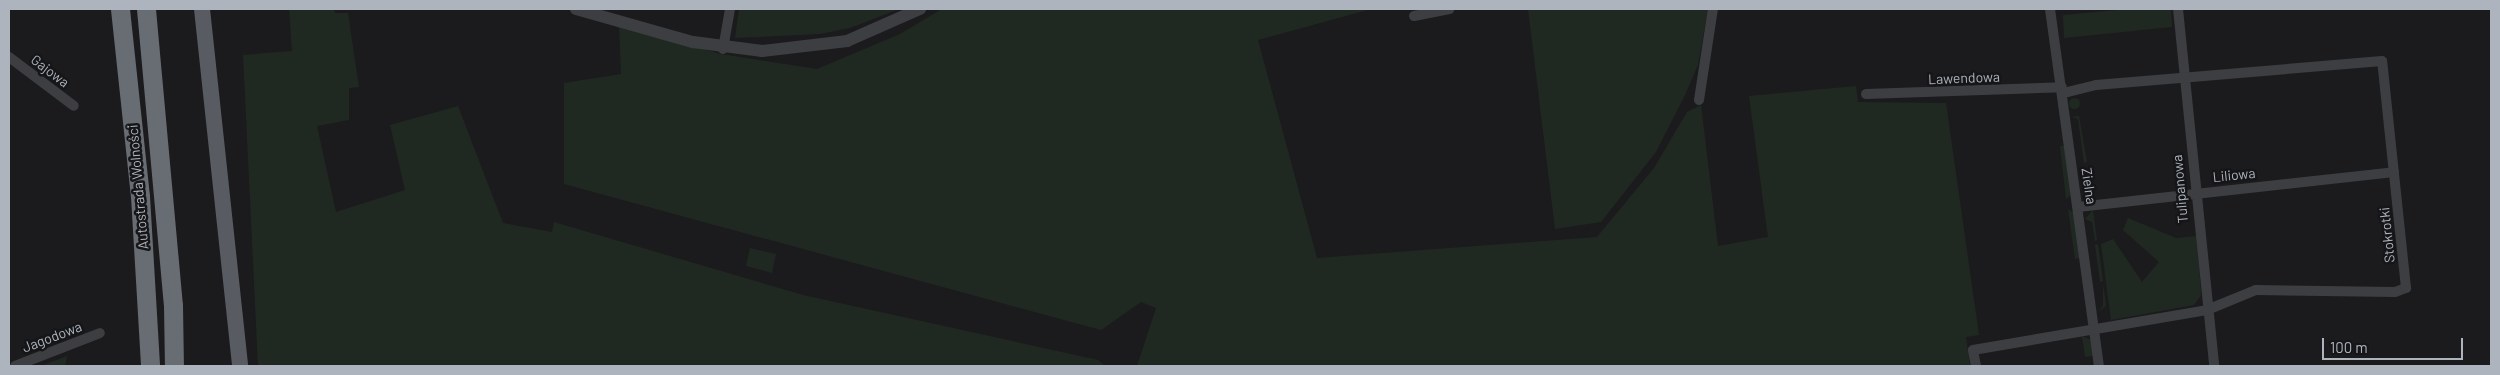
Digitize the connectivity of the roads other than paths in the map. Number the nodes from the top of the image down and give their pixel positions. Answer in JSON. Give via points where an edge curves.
{"nodes":[{"id":1,"x":120,"y":9,"type":"edge"},
{"id":2,"x":146,"y":9,"type":"edge"},
{"id":3,"x":202,"y":9,"type":"edge"},
{"id":4,"x":576,"y":9,"type":"edge"},
{"id":5,"x":730,"y":9,"type":"edge"},
{"id":6,"x":920,"y":9,"type":"edge"},
{"id":7,"x":1449,"y":9,"type":"edge"},
{"id":8,"x":1713,"y":9,"type":"edge"},
{"id":9,"x":2050,"y":9,"type":"edge"},
{"id":10,"x":2178,"y":9,"type":"edge"},
{"id":11,"x":1414,"y":16,"type":"dead end"},
{"id":12,"x":723,"y":48,"type":"junction"},
{"id":13,"x":9,"y":57,"type":"edge"},
{"id":14,"x":2184,"y":78,"type":"junction"},
{"id":15,"x":2062,"y":90,"type":"junction"},
{"id":16,"x":1866,"y":94,"type":"dead end"},
{"id":17,"x":1699,"y":100,"type":"dead end"},
{"id":18,"x":74,"y":106,"type":"dead end"},
{"id":19,"x":2394,"y":172,"type":"junction"},
{"id":20,"x":2194,"y":193,"type":"junction"},
{"id":21,"x":2078,"y":207,"type":"junction"},
{"id":22,"x":2207,"y":310,"type":"junction"},
{"id":23,"x":2094,"y":330,"type":"junction"},
{"id":24,"x":100,"y":333,"type":"dead end"},
{"id":25,"x":15,"y":366,"type":"edge"},
{"id":26,"x":150,"y":366,"type":"edge"},
{"id":27,"x":174,"y":366,"type":"edge"},
{"id":28,"x":240,"y":366,"type":"edge"},
{"id":29,"x":1976,"y":366,"type":"edge"},
{"id":30,"x":2099,"y":366,"type":"edge"},
{"id":31,"x":2214,"y":366,"type":"edge"}],
"edges":[{"from":1,"to":26,"type":"highway","name":"Autostrada Wolności","via":[[140,196]]},
{"from":2,"to":27,"type":"highway","name":"Autostrada Wolności","via":[[173,306]]},
{"from":3,"to":28,"type":"main road"},
{"from":4,"to":12,"type":"street"},
{"from":5,"to":12,"type":"street"},
{"from":6,"to":12,"type":"street","via":[[873,32],[815,48]]},
{"from":7,"to":11,"type":"street"},
{"from":8,"to":17,"type":"street"},
{"from":9,"to":15,"type":"street","name":"Zielna"},
{"from":10,"to":14,"type":"street","name":"Tulipanowa"},
{"from":13,"to":18,"type":"street","name":"Gajowa"},
{"from":14,"to":15,"type":"street","name":"Lawendowa"},
{"from":14,"to":19,"type":"street","name":"Stokrotki","via":[[2382,61]]},
{"from":14,"to":20,"type":"street","name":"Tulipanowa"},
{"from":15,"to":16,"type":"street","name":"Lawendowa"},
{"from":15,"to":21,"type":"street","name":"Zielna"},
{"from":19,"to":20,"type":"street","name":"Liliowa"},
{"from":19,"to":22,"type":"street","name":"Stokrotki","via":[[2406,288],[2395,292],[2276,288]]},
{"from":20,"to":21,"type":"street","name":"Liliowa"},
{"from":20,"to":22,"type":"street","name":"Tulipanowa"},
{"from":21,"to":23,"type":"street","name":"Zielna"},
{"from":22,"to":23,"type":"street","name":"Stokrotki"},
{"from":22,"to":31,"type":"street","name":"Tulipanowa"},
{"from":23,"to":29,"type":"street","name":"Stokrotki","via":[[1974,350]]},
{"from":23,"to":30,"type":"street","name":"Zielna"},
{"from":24,"to":25,"type":"street","name":"Jagodowa"}]}
